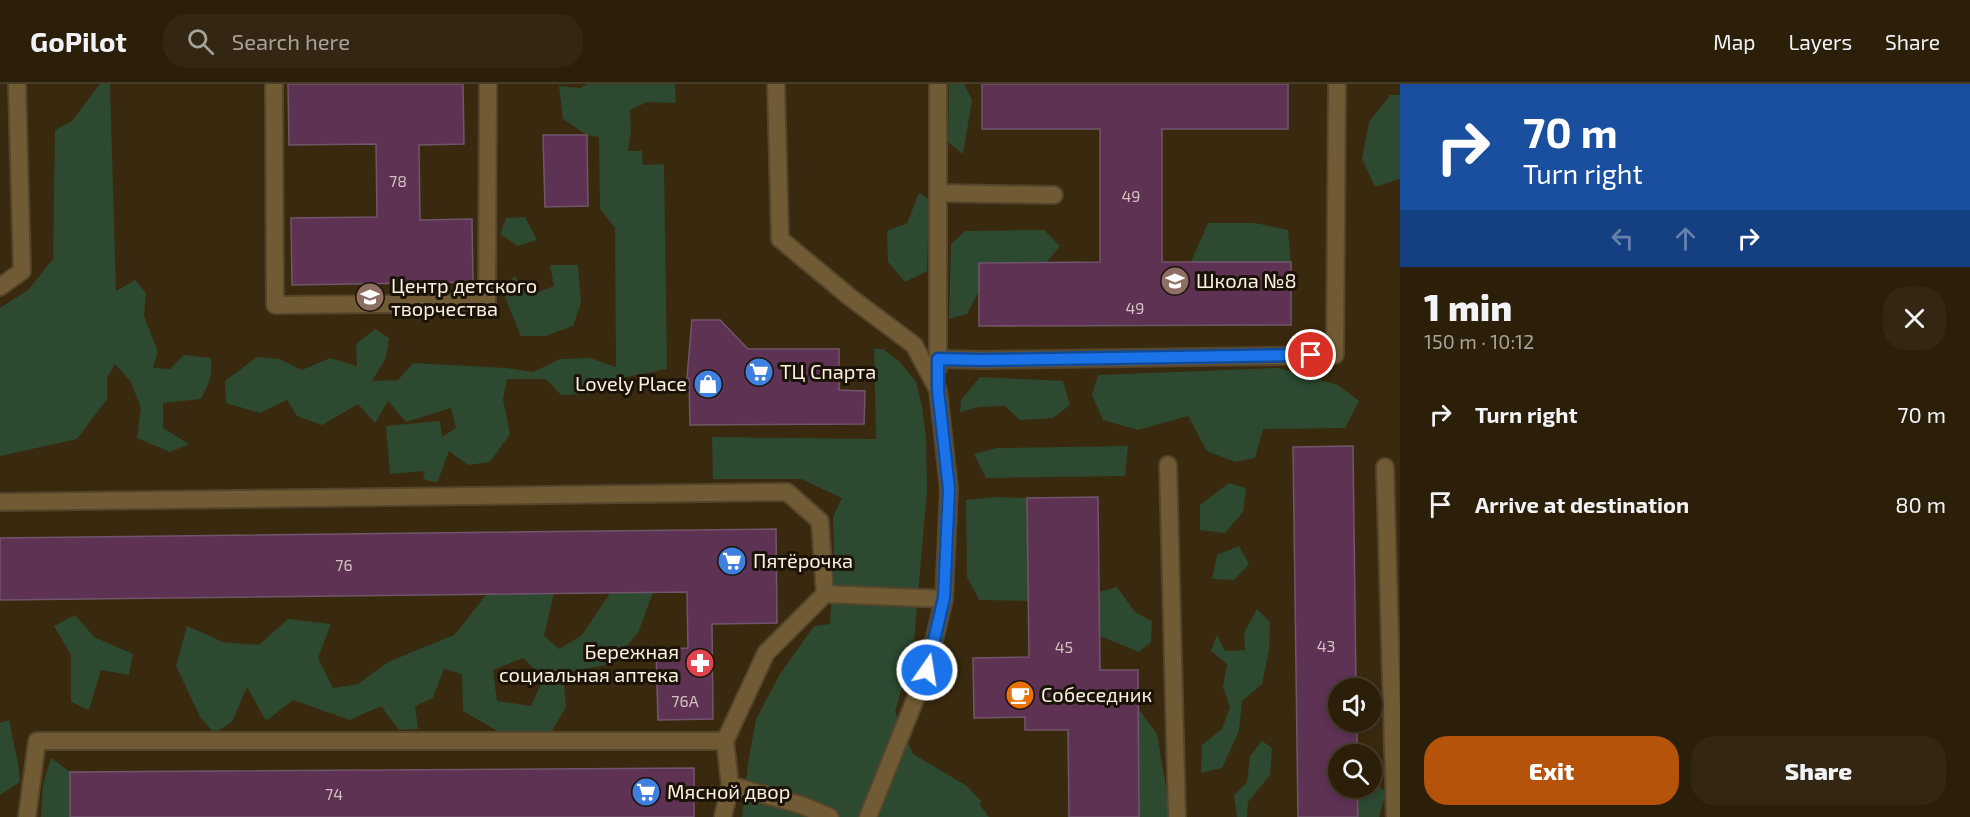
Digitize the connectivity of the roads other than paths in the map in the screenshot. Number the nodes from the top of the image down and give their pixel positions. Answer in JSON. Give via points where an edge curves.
{"nodes":[{"id":1,"x":16,"y":84,"type":"edge"},
{"id":2,"x":274,"y":84,"type":"edge"},
{"id":3,"x":488,"y":84,"type":"edge"},
{"id":4,"x":776,"y":84,"type":"edge"},
{"id":5,"x":938,"y":84,"type":"edge"},
{"id":6,"x":1337,"y":84,"type":"edge"},
{"id":7,"x":17,"y":109,"type":"junction"},
{"id":8,"x":0,"y":110,"type":"edge"},
{"id":9,"x":938,"y":193,"type":"junction"},
{"id":10,"x":1054,"y":195,"type":"dead end"},
{"id":11,"x":0,"y":287,"type":"edge"},
{"id":12,"x":938,"y":359,"type":"junction"},
{"id":13,"x":938,"y":390,"type":"junction"},
{"id":14,"x":1168,"y":465,"type":"dead end"},
{"id":15,"x":1385,"y":467,"type":"dead end"},
{"id":16,"x":0,"y":502,"type":"edge"},
{"id":17,"x":825,"y":594,"type":"junction"},
{"id":18,"x":944,"y":598,"type":"junction"},
{"id":19,"x":725,"y":741,"type":"junction"},
{"id":20,"x":730,"y":785,"type":"junction"},
{"id":21,"x":27,"y":817,"type":"edge"},
{"id":22,"x":723,"y":817,"type":"edge"},
{"id":23,"x":830,"y":817,"type":"edge"},
{"id":24,"x":868,"y":817,"type":"edge"},
{"id":25,"x":1177,"y":817,"type":"edge"},
{"id":26,"x":1395,"y":817,"type":"edge"}],
"edges":[{"from":1,"to":7,"type":"lane"},
{"from":2,"to":3,"type":"lane","via":[[275,305],[287,305],[487,303]]},
{"from":4,"to":13,"type":"lane","via":[[780,238],[914,345]]},
{"from":5,"to":9,"type":"lane"},
{"from":6,"to":12,"type":"lane","via":[[1335,355]]},
{"from":7,"to":8,"type":"lane"},
{"from":7,"to":11,"type":"lane","via":[[22,271]]},
{"from":9,"to":10,"type":"lane"},
{"from":9,"to":12,"type":"lane"},
{"from":12,"to":13,"type":"lane"},
{"from":13,"to":18,"type":"lane","via":[[949,489]]},
{"from":14,"to":25,"type":"lane"},
{"from":15,"to":26,"type":"lane"},
{"from":16,"to":17,"type":"lane","via":[[787,492],[820,521]]},
{"from":17,"to":18,"type":"lane"},
{"from":17,"to":19,"type":"lane","via":[[766,653]]},
{"from":18,"to":24,"type":"lane","via":[[927,670]]},
{"from":19,"to":20,"type":"lane"},
{"from":19,"to":21,"type":"lane","via":[[37,741]]},
{"from":20,"to":22,"type":"lane"},
{"from":20,"to":23,"type":"lane"}]}
